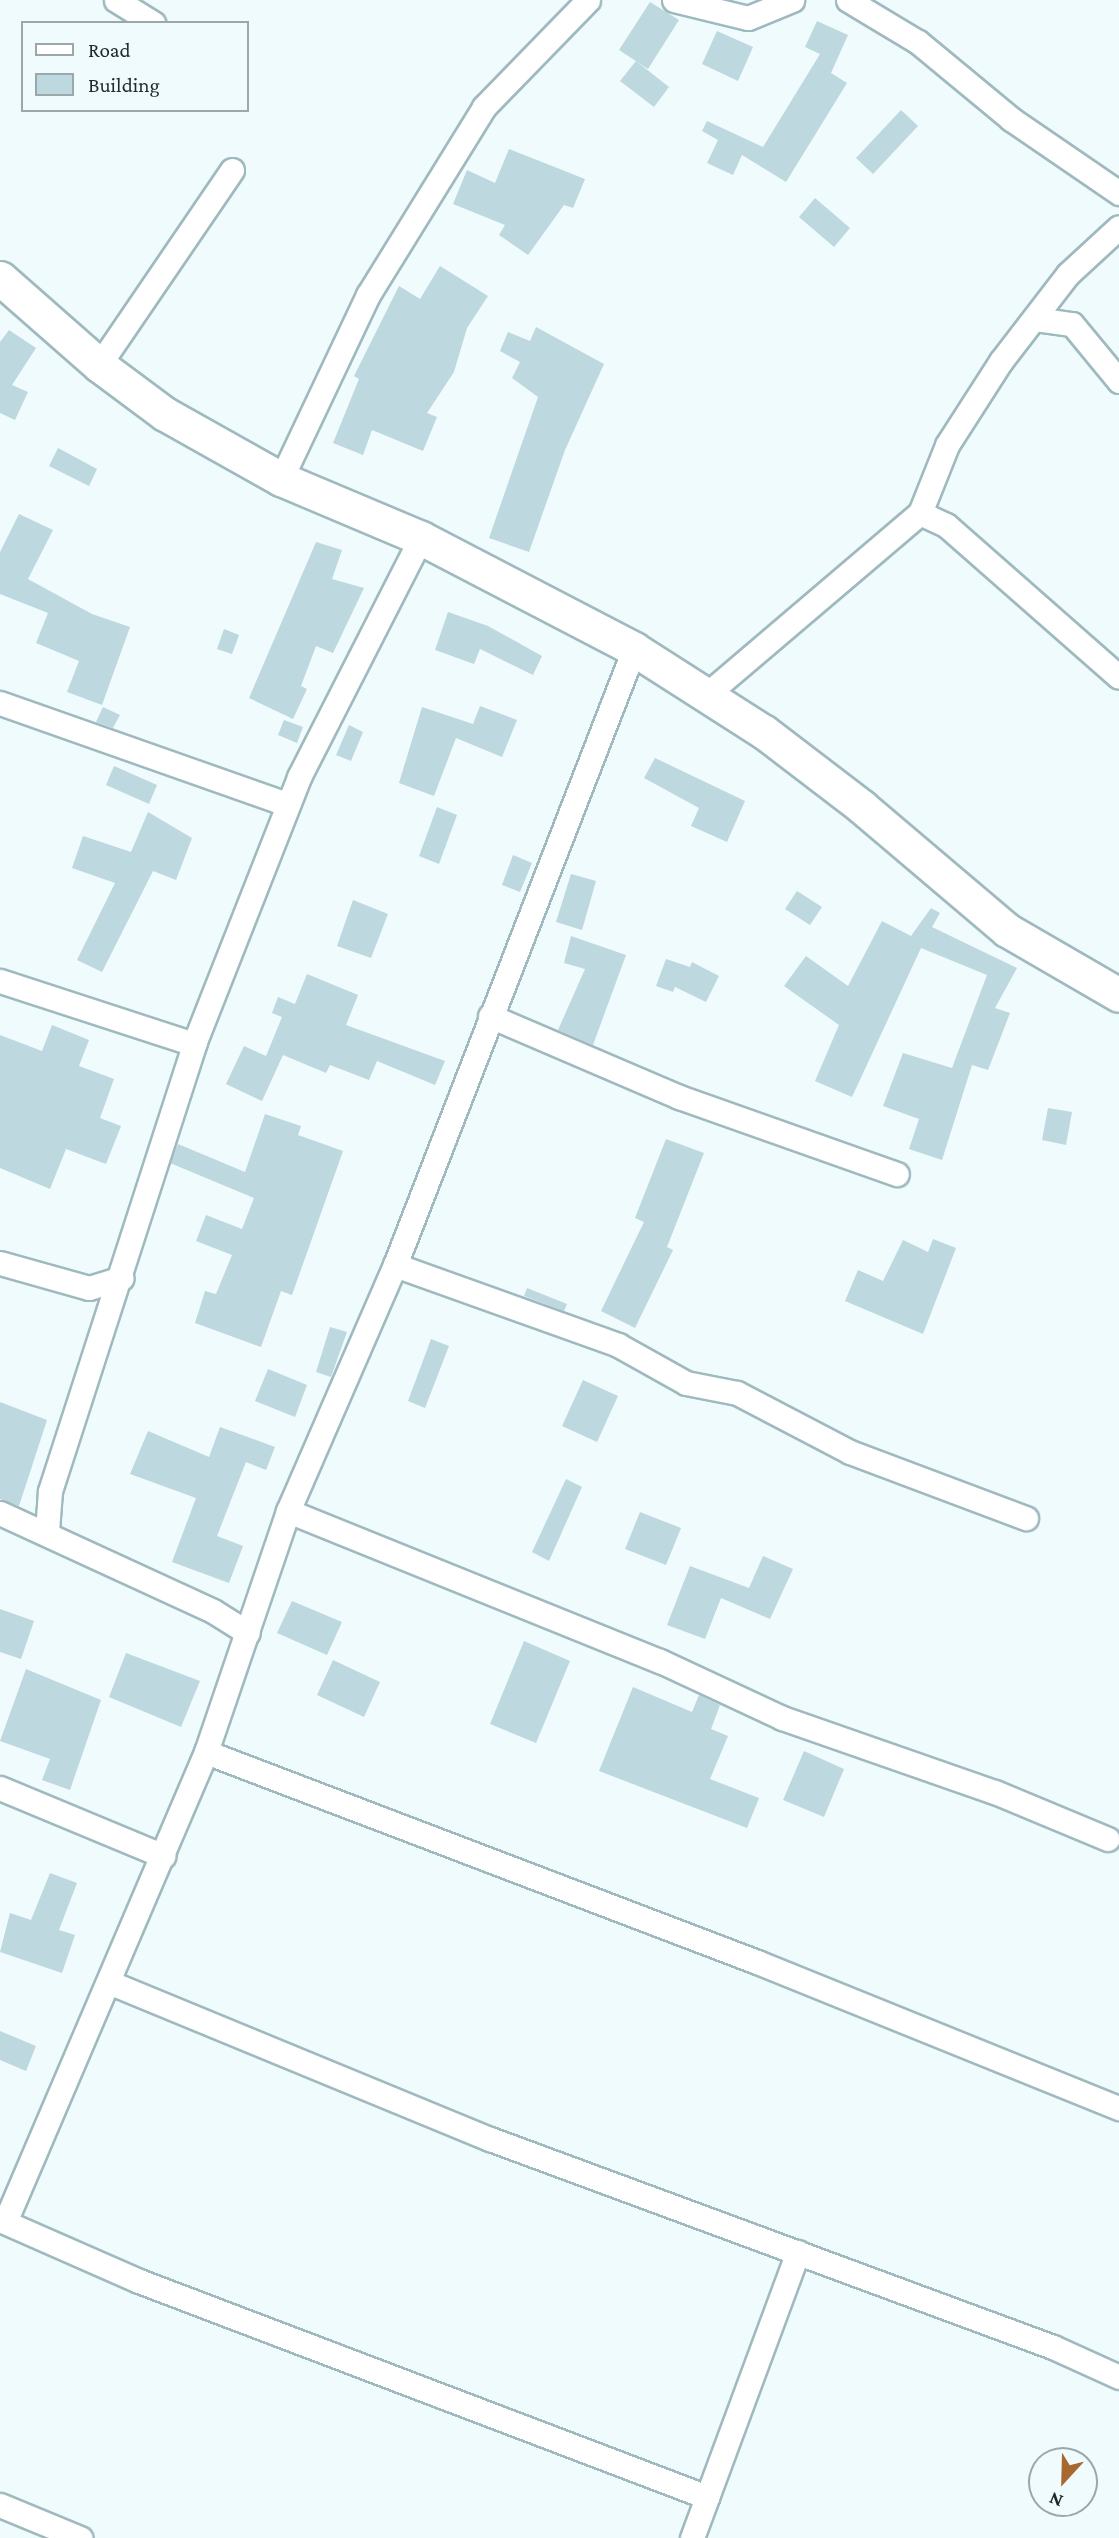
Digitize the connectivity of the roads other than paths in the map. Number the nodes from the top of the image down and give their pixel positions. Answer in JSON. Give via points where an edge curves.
{"nodes":[{"id":1,"x":116,"y":0,"type":"edge"},
{"id":2,"x":588,"y":0,"type":"edge"},
{"id":3,"x":674,"y":0,"type":"edge"},
{"id":4,"x":792,"y":0,"type":"edge"},
{"id":5,"x":848,"y":0,"type":"edge"},
{"id":6,"x":150,"y":21,"type":"edge"},
{"id":7,"x":232,"y":170,"type":"dead end"},
{"id":8,"x":1119,"y":193,"type":"edge"},
{"id":9,"x":1119,"y":227,"type":"edge"},
{"id":10,"x":0,"y":278,"type":"edge"},
{"id":11,"x":1035,"y":319,"type":"junction"},
{"id":12,"x":99,"y":365,"type":"junction"},
{"id":13,"x":1119,"y":381,"type":"edge"},
{"id":14,"x":281,"y":479,"type":"junction"},
{"id":15,"x":920,"y":513,"type":"junction"},
{"id":16,"x":421,"y":538,"type":"junction"},
{"id":17,"x":634,"y":649,"type":"junction"},
{"id":18,"x":1119,"y":677,"type":"edge"},
{"id":19,"x":706,"y":695,"type":"junction"},
{"id":20,"x":0,"y":703,"type":"edge"},
{"id":21,"x":287,"y":804,"type":"junction"},
{"id":22,"x":0,"y":981,"type":"edge"},
{"id":23,"x":1119,"y":995,"type":"edge"},
{"id":24,"x":490,"y":1016,"type":"junction"},
{"id":25,"x":194,"y":1044,"type":"junction"},
{"id":26,"x":897,"y":1174,"type":"dead end"},
{"id":27,"x":0,"y":1263,"type":"edge"},
{"id":28,"x":394,"y":1265,"type":"junction"},
{"id":29,"x":122,"y":1278,"type":"junction"},
{"id":30,"x":89,"y":1288,"type":"junction"},
{"id":31,"x":111,"y":1310,"type":"junction"},
{"id":32,"x":288,"y":1511,"type":"junction"},
{"id":33,"x":0,"y":1513,"type":"edge"},
{"id":34,"x":1026,"y":1518,"type":"dead end"},
{"id":35,"x":47,"y":1531,"type":"junction"},
{"id":36,"x":248,"y":1633,"type":"junction"},
{"id":37,"x":206,"y":1752,"type":"junction"},
{"id":38,"x":0,"y":1788,"type":"edge"},
{"id":39,"x":1108,"y":1839,"type":"dead end"},
{"id":40,"x":163,"y":1856,"type":"junction"},
{"id":41,"x":111,"y":1983,"type":"junction"},
{"id":42,"x":1119,"y":2108,"type":"edge"},
{"id":43,"x":3,"y":2221,"type":"edge"},
{"id":44,"x":798,"y":2252,"type":"junction"},
{"id":45,"x":1119,"y":2377,"type":"edge"},
{"id":46,"x":707,"y":2497,"type":"junction"},
{"id":47,"x":0,"y":2505,"type":"edge"},
{"id":48,"x":80,"y":2538,"type":"edge"},
{"id":49,"x":692,"y":2538,"type":"edge"}],
"edges":[{"from":1,"to":6,"type":"street"},
{"from":2,"to":14,"type":"street","via":[[484,107],[368,295]]},
{"from":3,"to":4,"type":"street","via":[[748,18]]},
{"from":5,"to":8,"type":"street","via":[[918,42],[1011,119]]},
{"from":7,"to":12,"type":"street"},
{"from":9,"to":11,"type":"street","via":[[1068,274]]},
{"from":10,"to":12,"type":"street"},
{"from":11,"to":13,"type":"street","via":[[1072,324]]},
{"from":11,"to":15,"type":"street","via":[[947,445]]},
{"from":12,"to":14,"type":"street","via":[[165,414]]},
{"from":14,"to":16,"type":"street"},
{"from":15,"to":18,"type":"street","via":[[946,525]]},
{"from":15,"to":19,"type":"street"},
{"from":16,"to":17,"type":"street"},
{"from":16,"to":21,"type":"street"},
{"from":17,"to":19,"type":"street"},
{"from":17,"to":24,"type":"street"},
{"from":19,"to":23,"type":"street","via":[[863,807],[1007,930]]},
{"from":20,"to":21,"type":"street"},
{"from":21,"to":25,"type":"street"},
{"from":22,"to":25,"type":"street"},
{"from":24,"to":26,"type":"street","via":[[679,1097]]},
{"from":24,"to":28,"type":"street"},
{"from":25,"to":29,"type":"street"},
{"from":27,"to":30,"type":"street"},
{"from":28,"to":32,"type":"street"},
{"from":28,"to":34,"type":"street","via":[[618,1345],[686,1383],[737,1392],[850,1452]]},
{"from":29,"to":30,"type":"street"},
{"from":29,"to":31,"type":"street"},
{"from":30,"to":31,"type":"street"},
{"from":31,"to":35,"type":"street","via":[[50,1492]]},
{"from":32,"to":36,"type":"street"},
{"from":32,"to":39,"type":"street","via":[[660,1661],[782,1718],[995,1791]]},
{"from":33,"to":35,"type":"street"},
{"from":35,"to":36,"type":"street"},
{"from":36,"to":37,"type":"street"},
{"from":37,"to":40,"type":"street"},
{"from":37,"to":42,"type":"street","via":[[732,1951]]},
{"from":38,"to":40,"type":"street"},
{"from":40,"to":41,"type":"street"},
{"from":41,"to":43,"type":"street"},
{"from":41,"to":44,"type":"street","via":[[490,2139]]},
{"from":43,"to":46,"type":"street","via":[[139,2281]]},
{"from":44,"to":45,"type":"street"},
{"from":44,"to":46,"type":"street"},
{"from":46,"to":49,"type":"street"},
{"from":47,"to":48,"type":"street"}]}
